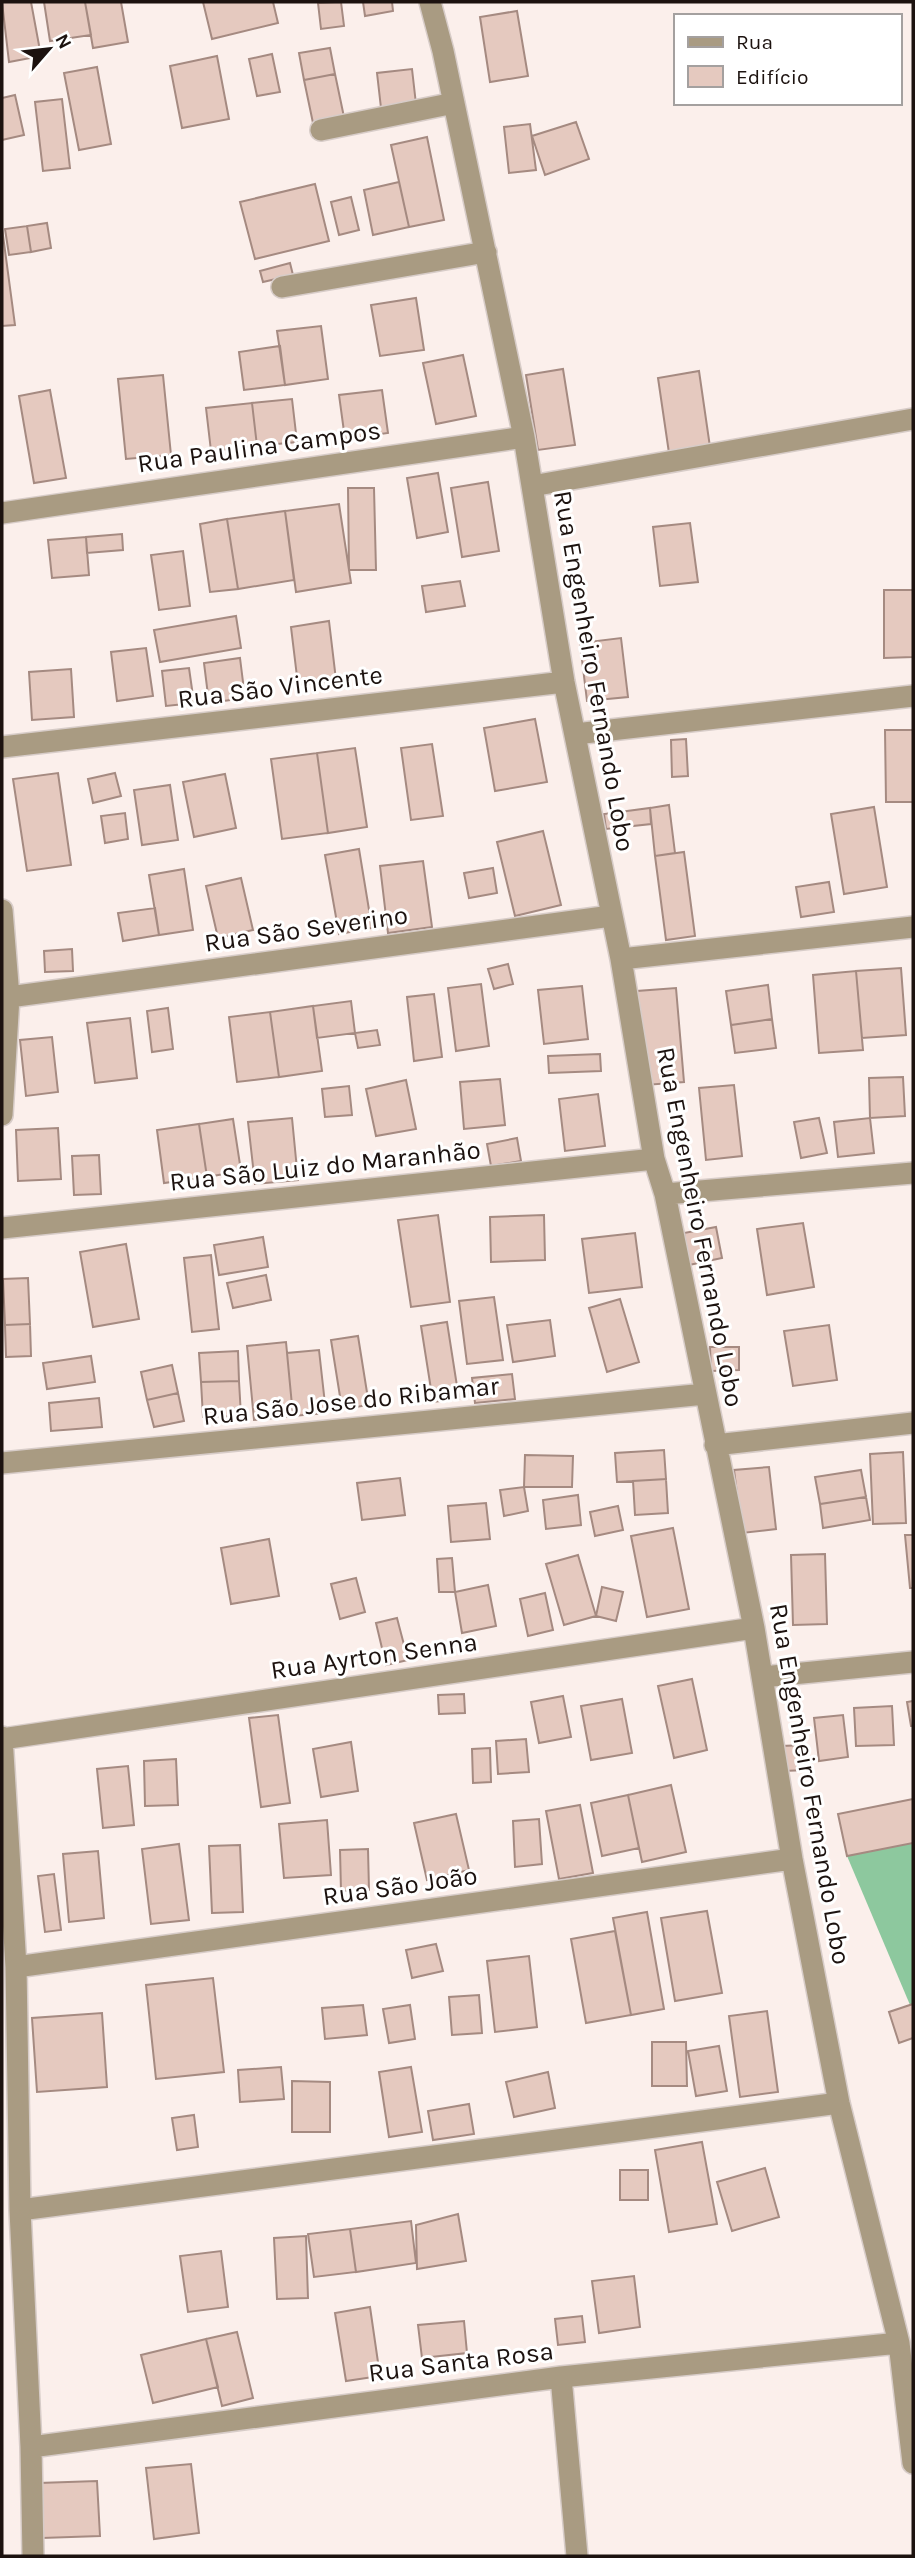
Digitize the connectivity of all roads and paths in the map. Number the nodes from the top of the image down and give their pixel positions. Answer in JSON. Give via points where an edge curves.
{"nodes":[{"id":1,"x":430,"y":2,"type":"edge"},
{"id":2,"x":454,"y":103,"type":"junction"},
{"id":3,"x":321,"y":130,"type":"dead end"},
{"id":4,"x":486,"y":252,"type":"junction"},
{"id":5,"x":282,"y":287,"type":"dead end"},
{"id":6,"x":913,"y":419,"type":"edge"},
{"id":7,"x":524,"y":438,"type":"junction"},
{"id":8,"x":532,"y":486,"type":"junction"},
{"id":9,"x":2,"y":513,"type":"edge"},
{"id":10,"x":564,"y":682,"type":"junction"},
{"id":11,"x":913,"y":696,"type":"edge"},
{"id":12,"x":575,"y":734,"type":"junction"},
{"id":13,"x":2,"y":747,"type":"edge"},
{"id":14,"x":2,"y":910,"type":"edge"},
{"id":15,"x":611,"y":916,"type":"junction"},
{"id":16,"x":913,"y":927,"type":"edge"},
{"id":17,"x":621,"y":959,"type":"junction"},
{"id":18,"x":9,"y":997,"type":"junction"},
{"id":19,"x":2,"y":1115,"type":"edge"},
{"id":20,"x":654,"y":1159,"type":"junction"},
{"id":21,"x":913,"y":1172,"type":"edge"},
{"id":22,"x":665,"y":1194,"type":"junction"},
{"id":23,"x":2,"y":1228,"type":"edge"},
{"id":24,"x":705,"y":1394,"type":"junction"},
{"id":25,"x":913,"y":1423,"type":"edge"},
{"id":26,"x":715,"y":1445,"type":"junction"},
{"id":27,"x":2,"y":1462,"type":"edge"},
{"id":28,"x":754,"y":1628,"type":"junction"},
{"id":29,"x":913,"y":1662,"type":"edge"},
{"id":30,"x":762,"y":1677,"type":"junction"},
{"id":31,"x":2,"y":1738,"type":"edge"},
{"id":32,"x":792,"y":1859,"type":"junction"},
{"id":33,"x":16,"y":1967,"type":"junction"},
{"id":34,"x":838,"y":2103,"type":"junction"},
{"id":35,"x":20,"y":2210,"type":"junction"},
{"id":36,"x":899,"y":2343,"type":"junction"},
{"id":37,"x":561,"y":2377,"type":"junction"},
{"id":38,"x":31,"y":2447,"type":"junction"},
{"id":39,"x":913,"y":2463,"type":"edge"},
{"id":40,"x":33,"y":2556,"type":"edge"},
{"id":41,"x":577,"y":2556,"type":"edge"}],
"edges":[{"from":1,"to":2,"type":"street","name":"Rua Engenheiro Fernando Lobo"},
{"from":2,"to":3,"type":"street"},
{"from":2,"to":4,"type":"street","name":"Rua Engenheiro Fernando Lobo"},
{"from":4,"to":5,"type":"street"},
{"from":4,"to":7,"type":"street","name":"Rua Engenheiro Fernando Lobo"},
{"from":6,"to":8,"type":"street"},
{"from":7,"to":8,"type":"street","name":"Rua Engenheiro Fernando Lobo"},
{"from":7,"to":9,"type":"street","name":"Rua Paulina Campos"},
{"from":8,"to":10,"type":"street","name":"Rua Engenheiro Fernando Lobo"},
{"from":10,"to":12,"type":"street","name":"Rua Engenheiro Fernando Lobo"},
{"from":10,"to":13,"type":"street","name":"Rua São Vincente"},
{"from":11,"to":12,"type":"street"},
{"from":12,"to":15,"type":"street","name":"Rua Engenheiro Fernando Lobo"},
{"from":14,"to":18,"type":"street"},
{"from":15,"to":17,"type":"street","name":"Rua Engenheiro Fernando Lobo"},
{"from":15,"to":18,"type":"street","name":"Rua São Severino"},
{"from":16,"to":17,"type":"street"},
{"from":17,"to":20,"type":"street","name":"Rua Engenheiro Fernando Lobo"},
{"from":18,"to":19,"type":"street"},
{"from":20,"to":22,"type":"street","name":"Rua Engenheiro Fernando Lobo"},
{"from":20,"to":23,"type":"street","name":"Rua São Luiz do Maranhão"},
{"from":21,"to":22,"type":"street"},
{"from":22,"to":24,"type":"street","name":"Rua Engenheiro Fernando Lobo"},
{"from":24,"to":26,"type":"street","name":"Rua Engenheiro Fernando Lobo"},
{"from":24,"to":27,"type":"street","name":"Rua São Jose do Ribamar"},
{"from":25,"to":26,"type":"street"},
{"from":26,"to":28,"type":"street","name":"Rua Engenheiro Fernando Lobo"},
{"from":28,"to":30,"type":"street","name":"Rua Engenheiro Fernando Lobo"},
{"from":28,"to":31,"type":"street","name":"Rua Ayrton Senna"},
{"from":29,"to":30,"type":"street"},
{"from":30,"to":32,"type":"street","name":"Rua Engenheiro Fernando Lobo"},
{"from":31,"to":33,"type":"street"},
{"from":32,"to":33,"type":"street","name":"Rua São João"},
{"from":32,"to":34,"type":"street","name":"Rua Engenheiro Fernando Lobo"},
{"from":33,"to":35,"type":"street"},
{"from":34,"to":35,"type":"street"},
{"from":34,"to":36,"type":"street","name":"Rua Engenheiro Fernando Lobo"},
{"from":35,"to":38,"type":"street"},
{"from":36,"to":37,"type":"street","name":"Rua Santa Rosa"},
{"from":36,"to":39,"type":"street","name":"Rua Engenheiro Fernando Lobo"},
{"from":37,"to":38,"type":"street","name":"Rua Santa Rosa"},
{"from":37,"to":41,"type":"street"},
{"from":38,"to":40,"type":"street"}]}
